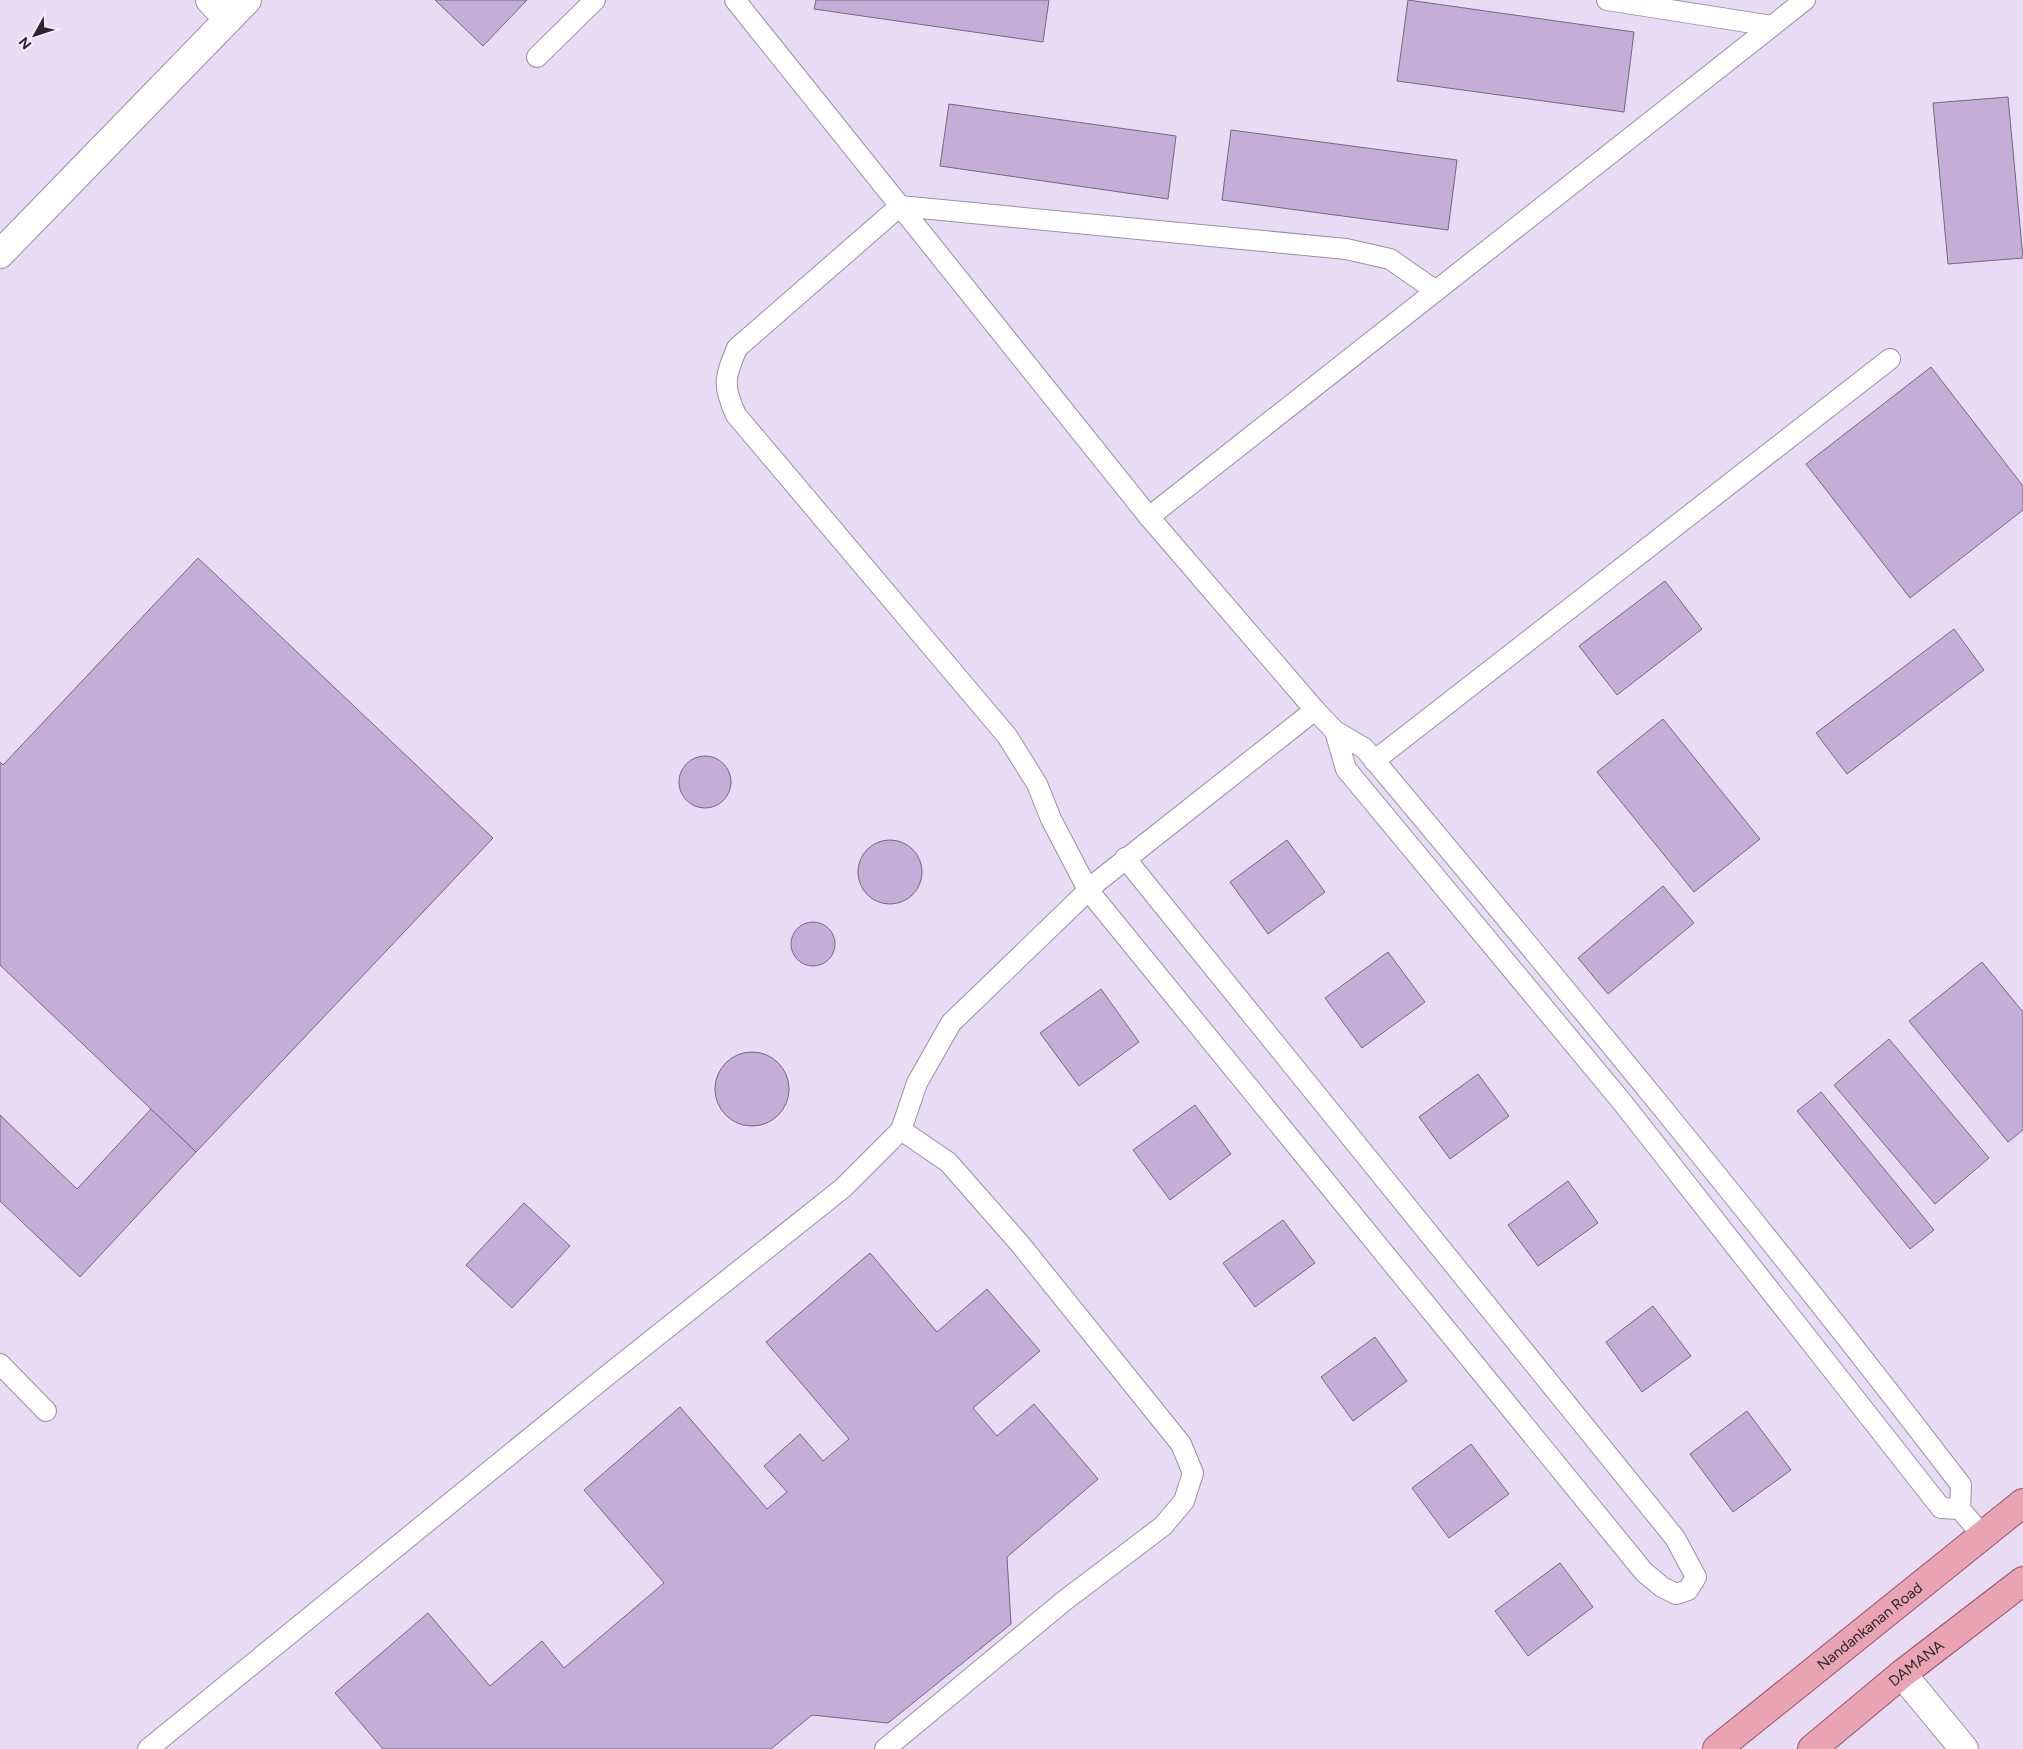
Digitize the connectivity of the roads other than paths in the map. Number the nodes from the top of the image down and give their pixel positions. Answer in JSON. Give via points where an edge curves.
{"nodes":[{"id":1,"x":247,"y":0,"type":"edge"},
{"id":2,"x":595,"y":0,"type":"edge"},
{"id":3,"x":735,"y":0,"type":"edge"},
{"id":4,"x":1607,"y":0,"type":"edge"},
{"id":5,"x":1805,"y":0,"type":"edge"},
{"id":6,"x":219,"y":10,"type":"edge"},
{"id":7,"x":1772,"y":26,"type":"junction"},
{"id":8,"x":537,"y":57,"type":"dead end"},
{"id":9,"x":900,"y":206,"type":"junction"},
{"id":10,"x":0,"y":254,"type":"edge"},
{"id":11,"x":1436,"y":291,"type":"junction"},
{"id":12,"x":1890,"y":360,"type":"dead end"},
{"id":13,"x":1148,"y":517,"type":"junction"},
{"id":14,"x":1315,"y":710,"type":"junction"},
{"id":15,"x":1335,"y":731,"type":"junction"},
{"id":16,"x":1374,"y":761,"type":"junction"},
{"id":17,"x":1125,"y":858,"type":"junction"},
{"id":18,"x":1088,"y":890,"type":"junction"},
{"id":19,"x":901,"y":1130,"type":"junction"},
{"id":20,"x":0,"y":1364,"type":"edge"},
{"id":21,"x":46,"y":1410,"type":"dead end"},
{"id":22,"x":2023,"y":1503,"type":"edge"},
{"id":23,"x":1960,"y":1509,"type":"junction"},
{"id":24,"x":1982,"y":1534,"type":"junction"},
{"id":25,"x":2023,"y":1581,"type":"edge"},
{"id":26,"x":1902,"y":1674,"type":"junction"},
{"id":27,"x":148,"y":1749,"type":"edge"},
{"id":28,"x":885,"y":1749,"type":"edge"},
{"id":29,"x":1717,"y":1749,"type":"edge"},
{"id":30,"x":1812,"y":1749,"type":"edge"},
{"id":31,"x":1964,"y":1749,"type":"edge"}],
"edges":[{"from":1,"to":6,"type":"street"},
{"from":2,"to":8,"type":"lane"},
{"from":3,"to":9,"type":"lane"},
{"from":4,"to":7,"type":"lane"},
{"from":5,"to":7,"type":"lane"},
{"from":6,"to":10,"type":"street"},
{"from":7,"to":11,"type":"lane"},
{"from":9,"to":11,"type":"lane","via":[[1346,249],[1390,259]]},
{"from":9,"to":13,"type":"lane"},
{"from":9,"to":18,"type":"lane","via":[[737,348],[727,372],[727,395],[736,415],[1007,736],[1037,784],[1051,819]]},
{"from":11,"to":13,"type":"lane"},
{"from":12,"to":16,"type":"lane"},
{"from":13,"to":14,"type":"lane"},
{"from":14,"to":15,"type":"lane"},
{"from":14,"to":17,"type":"lane"},
{"from":15,"to":16,"type":"lane","via":[[1364,748]]},
{"from":15,"to":23,"type":"lane","via":[[1346,769],[1622,1102],[1941,1508]]},
{"from":16,"to":23,"type":"lane","via":[[1849,1338],[1961,1485]]},
{"from":17,"to":18,"type":"lane"},
{"from":17,"to":18,"type":"lane","via":[[1675,1538],[1696,1577],[1688,1590],[1676,1594],[1644,1572]]},
{"from":18,"to":19,"type":"lane","via":[[951,1023],[917,1083]]},
{"from":19,"to":27,"type":"lane","via":[[843,1188],[560,1413]]},
{"from":19,"to":28,"type":"lane","via":[[948,1162],[1020,1244],[1181,1444],[1193,1473],[1184,1501],[1163,1526],[1064,1601]]},
{"from":20,"to":21,"type":"lane"},
{"from":22,"to":24,"type":"main road","name":"Nandankanan Road"},
{"from":23,"to":24,"type":"lane"},
{"from":24,"to":29,"type":"main road","name":"Nandankanan Road"},
{"from":25,"to":26,"type":"main road","name":"DAMANA"},
{"from":26,"to":30,"type":"main road","name":"DAMANA"},
{"from":26,"to":31,"type":"street"}]}
